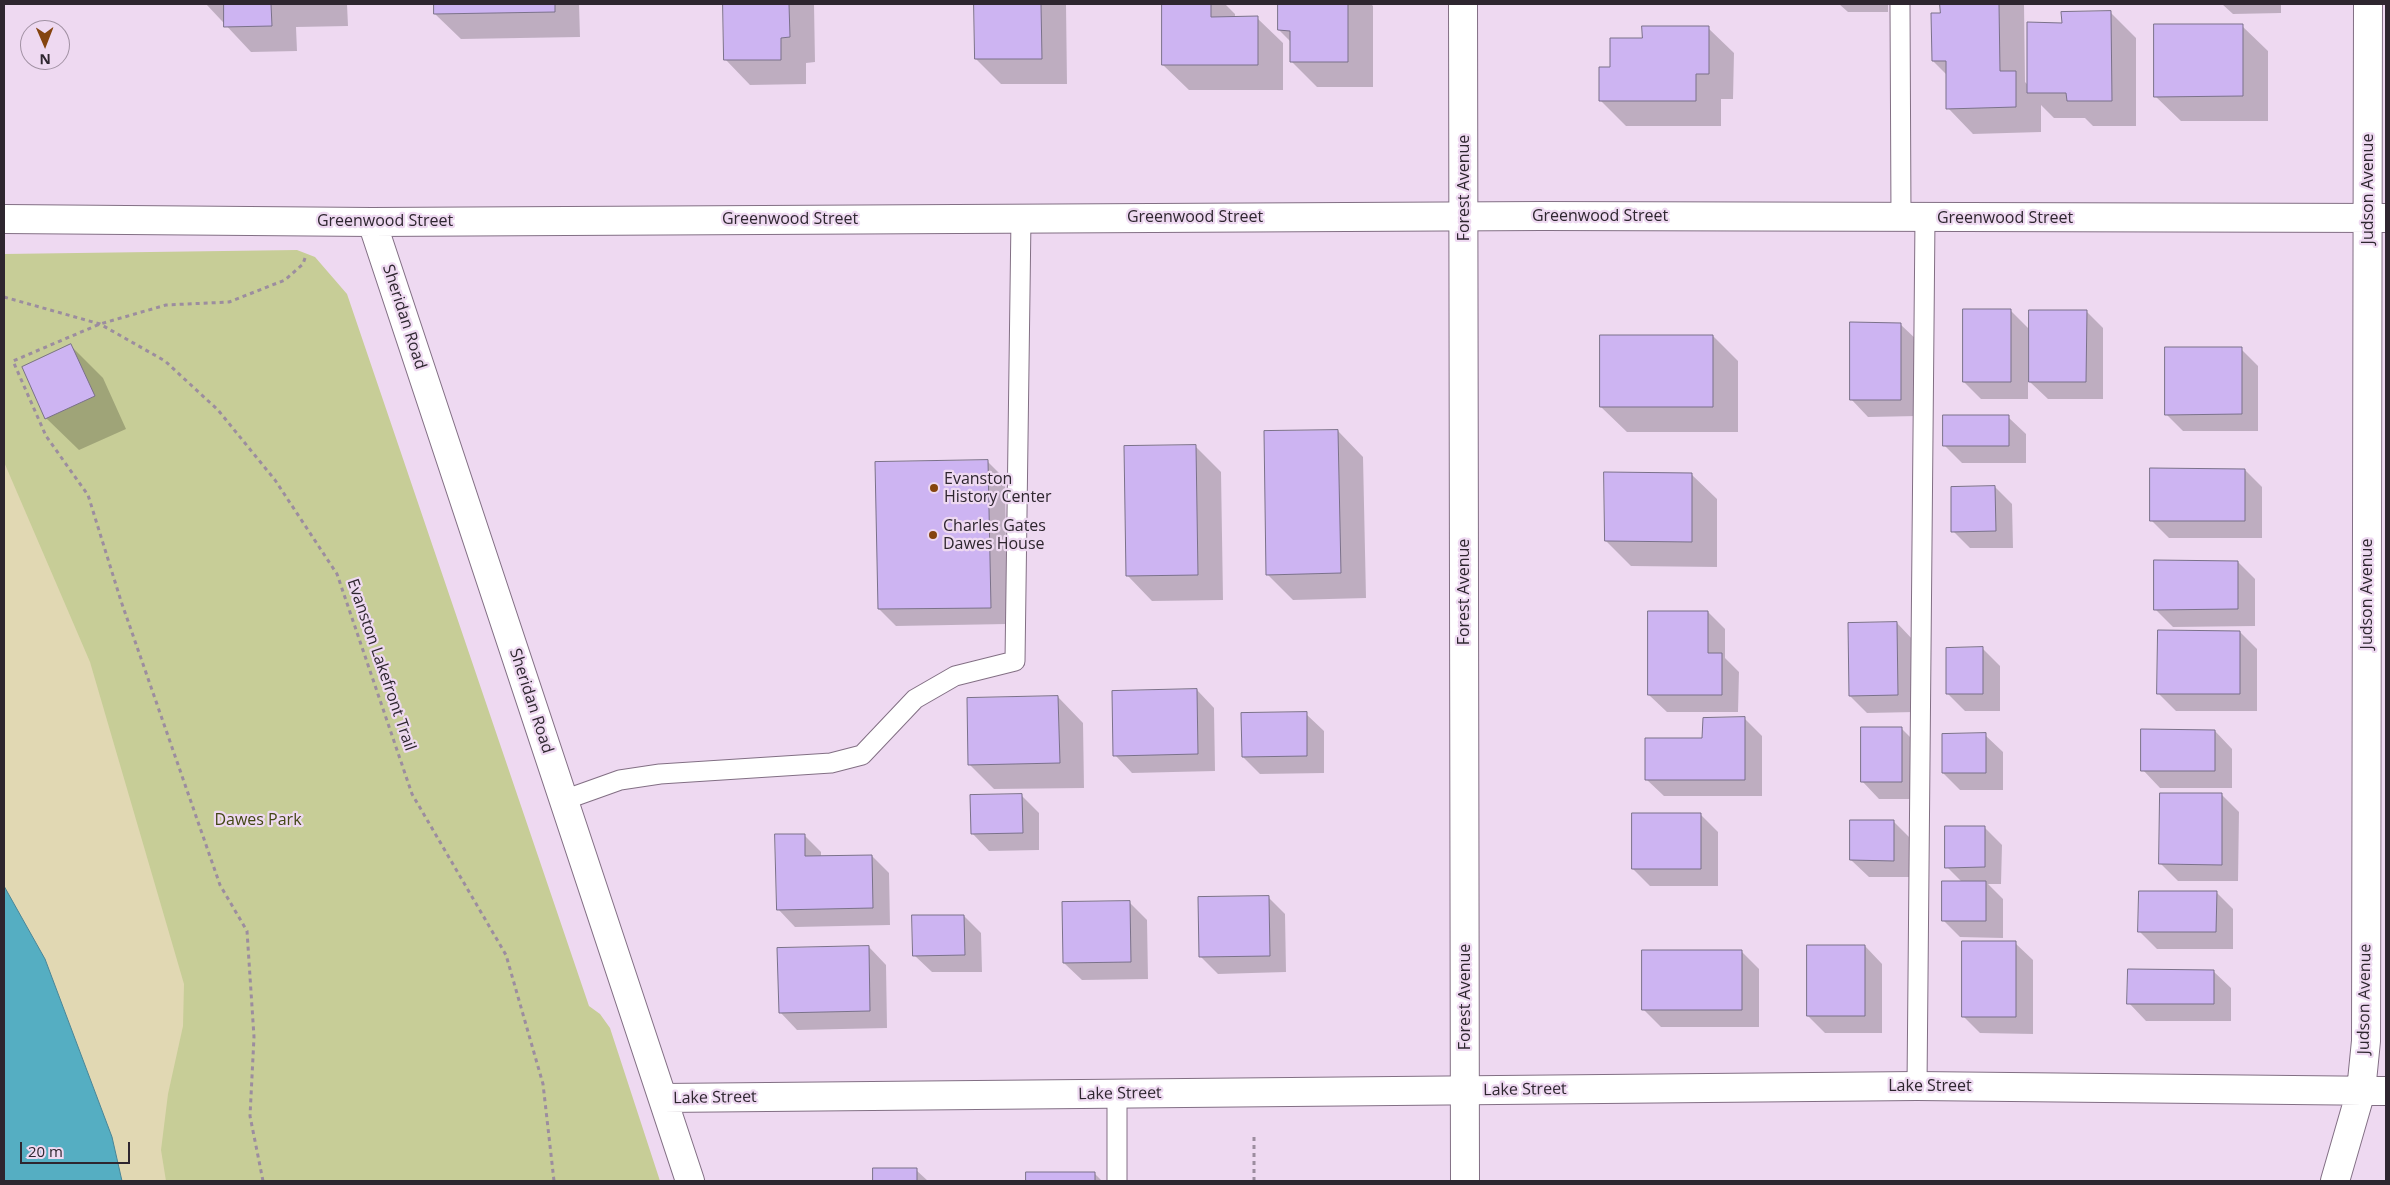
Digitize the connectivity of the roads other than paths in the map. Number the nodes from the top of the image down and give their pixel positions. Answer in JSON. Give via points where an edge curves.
{"nodes":[{"id":1,"x":1463,"y":4,"type":"edge"},
{"id":2,"x":1900,"y":4,"type":"edge"},
{"id":3,"x":2368,"y":4,"type":"edge"},
{"id":4,"x":1464,"y":216,"type":"junction"},
{"id":5,"x":1021,"y":218,"type":"junction"},
{"id":6,"x":1913,"y":218,"type":"junction"},
{"id":7,"x":2377,"y":218,"type":"edge"},
{"id":8,"x":4,"y":219,"type":"edge"},
{"id":9,"x":372,"y":222,"type":"junction"},
{"id":10,"x":564,"y":800,"type":"junction"},
{"id":11,"x":1917,"y":1086,"type":"junction"},
{"id":12,"x":1465,"y":1091,"type":"junction"},
{"id":13,"x":2374,"y":1091,"type":"edge"},
{"id":14,"x":1117,"y":1094,"type":"junction"},
{"id":15,"x":663,"y":1098,"type":"junction"},
{"id":16,"x":2386,"y":1111,"type":"edge"},
{"id":17,"x":690,"y":1181,"type":"edge"},
{"id":18,"x":1117,"y":1181,"type":"edge"},
{"id":19,"x":1465,"y":1181,"type":"edge"},
{"id":20,"x":2335,"y":1181,"type":"edge"}],
"edges":[{"from":1,"to":4,"type":"street","name":"Forest Avenue"},
{"from":2,"to":6,"type":"lane"},
{"from":3,"to":7,"type":"street","name":"Judson Avenue"},
{"from":4,"to":5,"type":"street","name":"Greenwood Street"},
{"from":4,"to":6,"type":"street","name":"Greenwood Street"},
{"from":4,"to":12,"type":"street","name":"Forest Avenue"},
{"from":5,"to":9,"type":"street","name":"Greenwood Street"},
{"from":5,"to":10,"type":"lane","via":[[1015,661],[955,676],[915,699],[862,755],[831,763],[660,774],[620,780]]},
{"from":6,"to":7,"type":"street","name":"Greenwood Street"},
{"from":6,"to":11,"type":"lane"},
{"from":7,"to":13,"type":"street","name":"Judson Avenue","via":[[2366,1041]]},
{"from":8,"to":9,"type":"street","name":"Greenwood Street"},
{"from":9,"to":10,"type":"street","name":"Sheridan Road"},
{"from":10,"to":15,"type":"street","name":"Sheridan Road"},
{"from":11,"to":12,"type":"street","name":"Lake Street"},
{"from":11,"to":13,"type":"street","name":"Lake Street"},
{"from":12,"to":14,"type":"street","name":"Lake Street"},
{"from":12,"to":19,"type":"street","name":"Forest Avenue"},
{"from":13,"to":16,"type":"street"},
{"from":13,"to":20,"type":"street","name":"Judson Avenue"},
{"from":14,"to":15,"type":"street","name":"Lake Street"},
{"from":14,"to":18,"type":"lane"},
{"from":15,"to":17,"type":"street","name":"Sheridan Road"}]}
